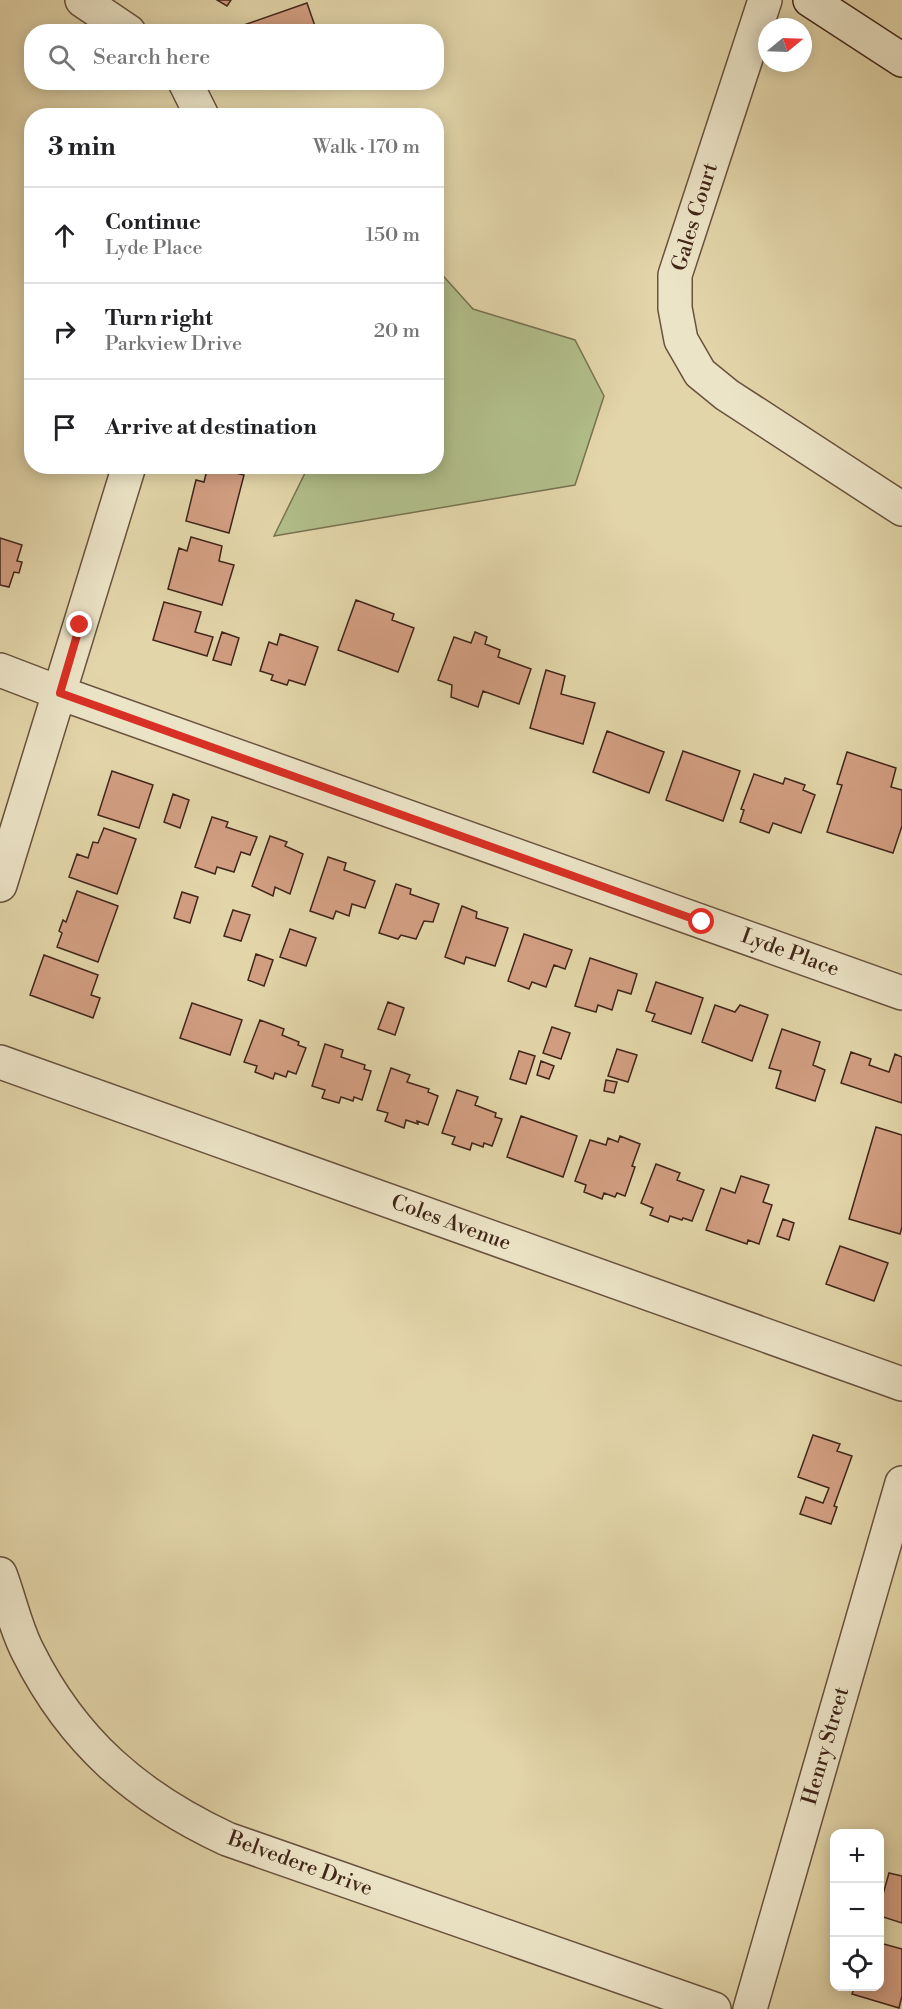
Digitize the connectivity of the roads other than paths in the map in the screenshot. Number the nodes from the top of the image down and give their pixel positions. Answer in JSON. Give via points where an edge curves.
{"nodes":[{"id":1,"x":82,"y":0,"type":"edge"},
{"id":2,"x":765,"y":0,"type":"edge"},
{"id":3,"x":810,"y":0,"type":"edge"},
{"id":4,"x":117,"y":24,"type":"edge"},
{"id":5,"x":902,"y":60,"type":"edge"},
{"id":6,"x":188,"y":90,"type":"edge"},
{"id":7,"x":198,"y":108,"type":"edge"},
{"id":8,"x":127,"y":474,"type":"edge"},
{"id":9,"x":902,"y":509,"type":"edge"},
{"id":10,"x":0,"y":670,"type":"edge"},
{"id":11,"x":60,"y":693,"type":"junction"},
{"id":12,"x":0,"y":885,"type":"edge"},
{"id":13,"x":902,"y":993,"type":"edge"},
{"id":14,"x":0,"y":1062,"type":"edge"},
{"id":15,"x":902,"y":1384,"type":"edge"},
{"id":16,"x":902,"y":1483,"type":"edge"},
{"id":17,"x":0,"y":1574,"type":"edge"},
{"id":18,"x":714,"y":2009,"type":"edge"},
{"id":19,"x":750,"y":2009,"type":"edge"}],
"edges":[{"from":1,"to":4,"type":"street"},
{"from":2,"to":9,"type":"street","name":"Gales Court","via":[[675,274],[675,308],[681,340],[700,373],[727,395]]},
{"from":3,"to":5,"type":"street"},
{"from":6,"to":7,"type":"street"},
{"from":8,"to":11,"type":"street"},
{"from":10,"to":11,"type":"street","name":"Lyde Place"},
{"from":11,"to":12,"type":"street"},
{"from":11,"to":13,"type":"street","name":"Lyde Place"},
{"from":14,"to":15,"type":"street","name":"Coles Avenue"},
{"from":16,"to":19,"type":"street","name":"Henry Street"},
{"from":17,"to":18,"type":"street","name":"Belvedere Drive","via":[[27,1651],[70,1719],[125,1777],[174,1812],[236,1843]]}]}
